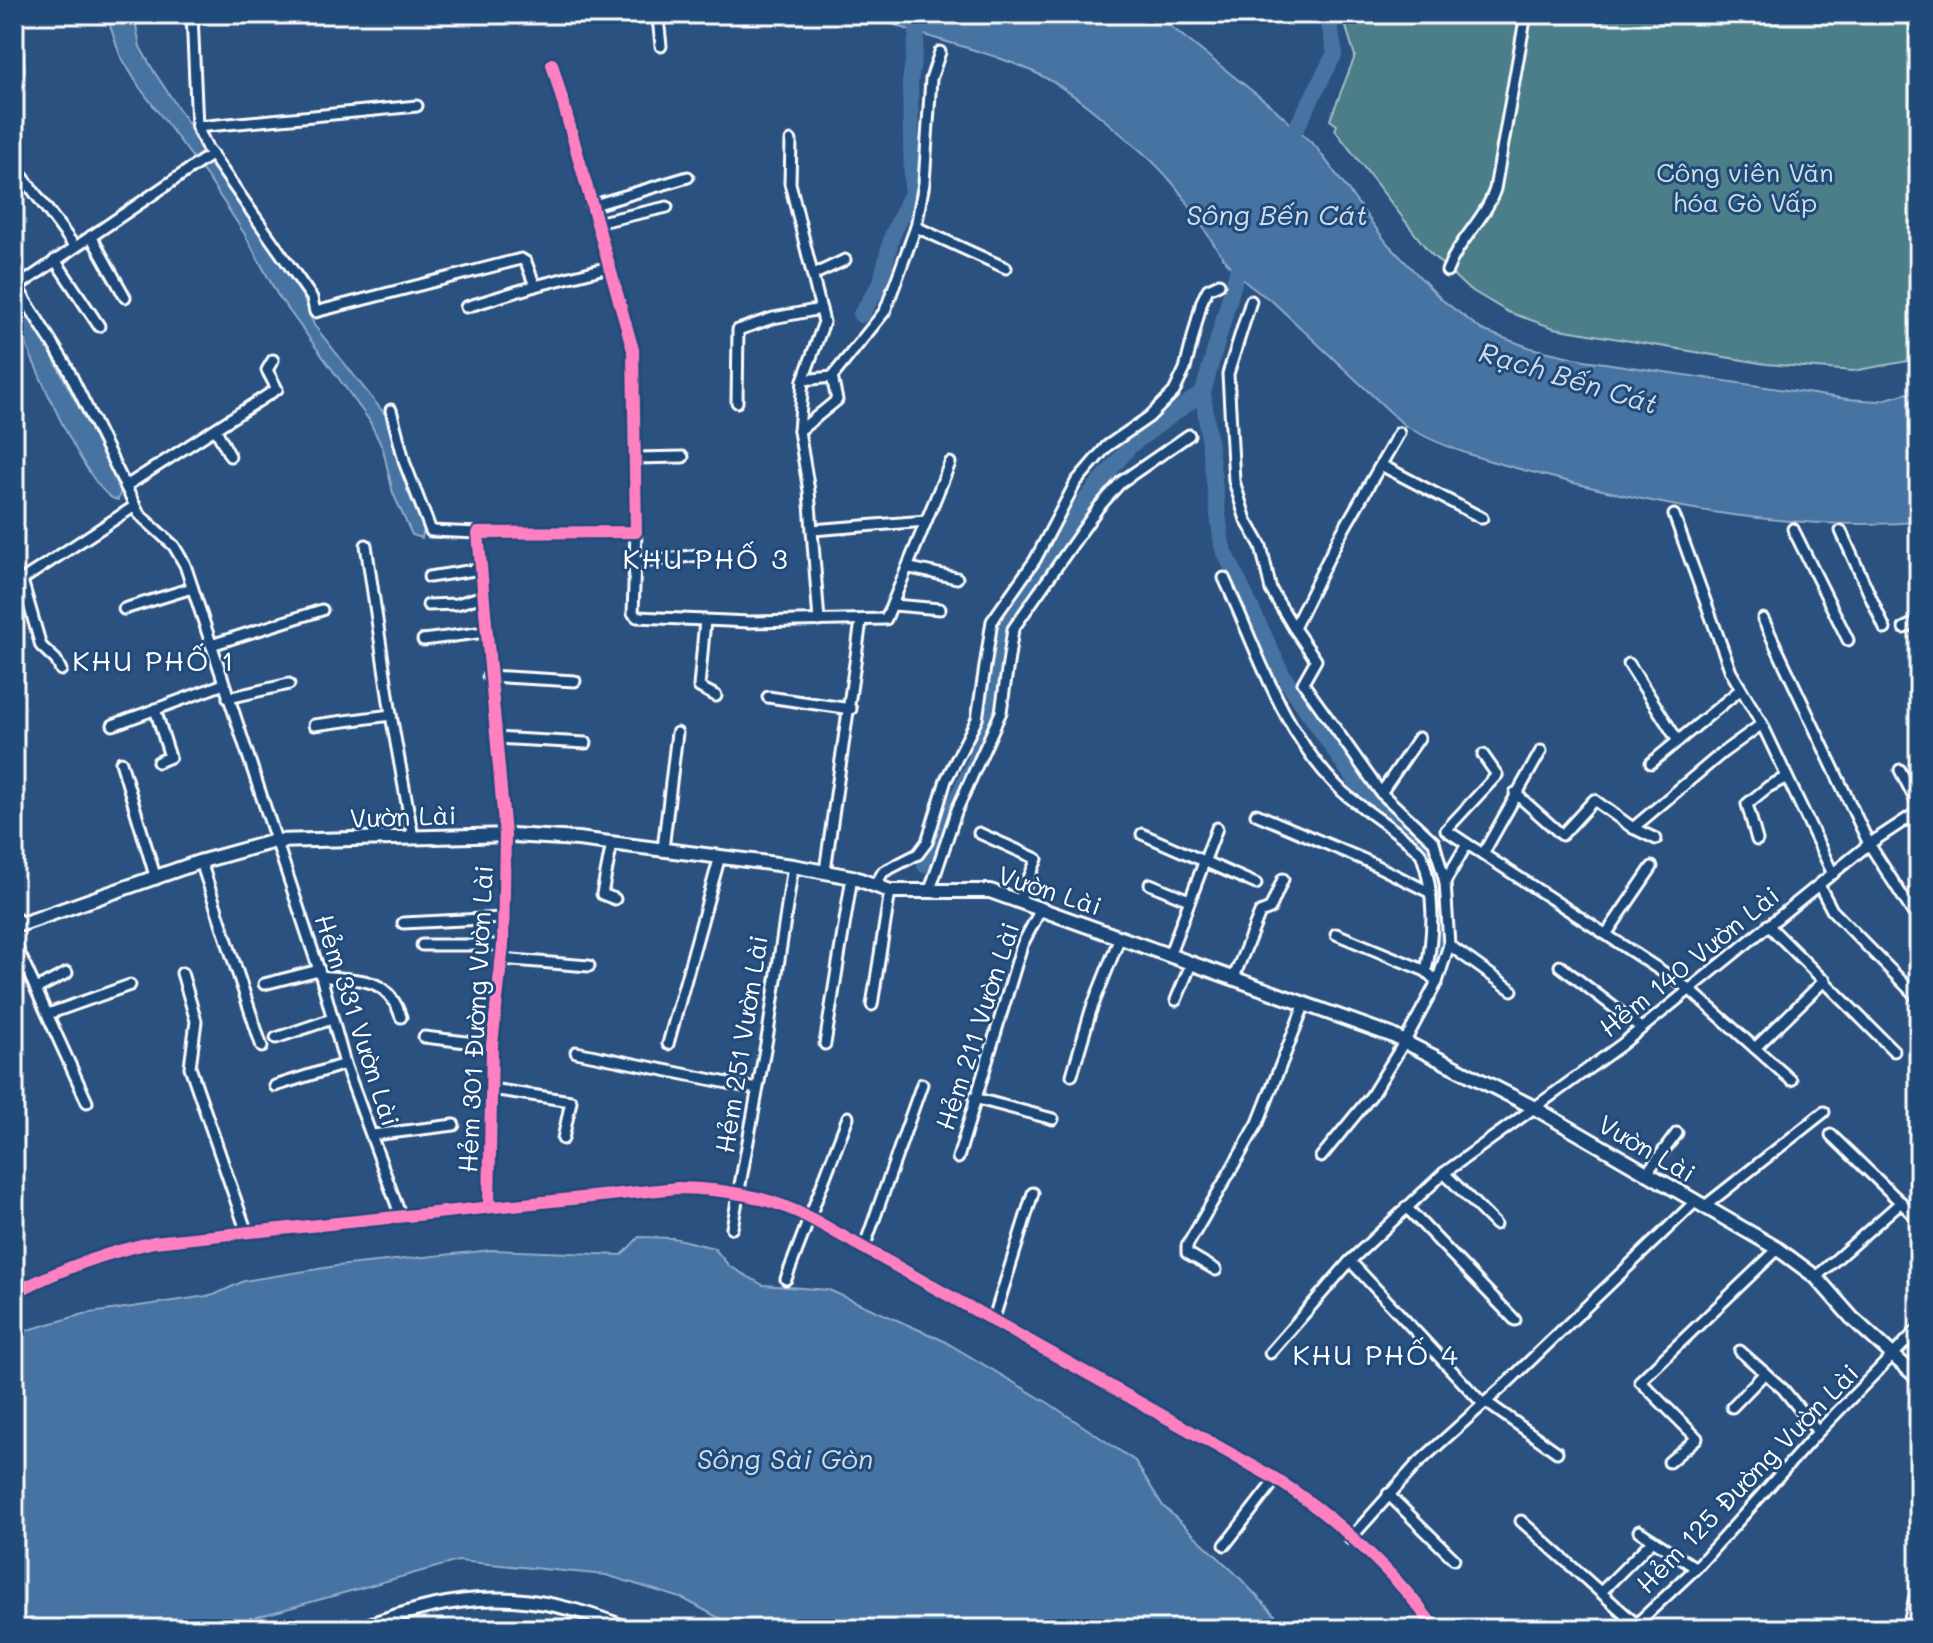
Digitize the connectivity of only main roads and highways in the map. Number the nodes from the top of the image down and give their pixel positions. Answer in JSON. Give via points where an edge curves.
{"nodes":[{"id":1,"x":15,"y":922,"type":"edge"},
{"id":2,"x":1919,"y":1379,"type":"edge"}],
"edges":[{"from":1,"to":2,"type":"main road","name":"Vườn Lài","via":[[275,841],[505,835],[793,866],[852,877],[890,891],[990,891],[1405,1041],[1533,1107],[1778,1249],[1816,1277]]}]}
